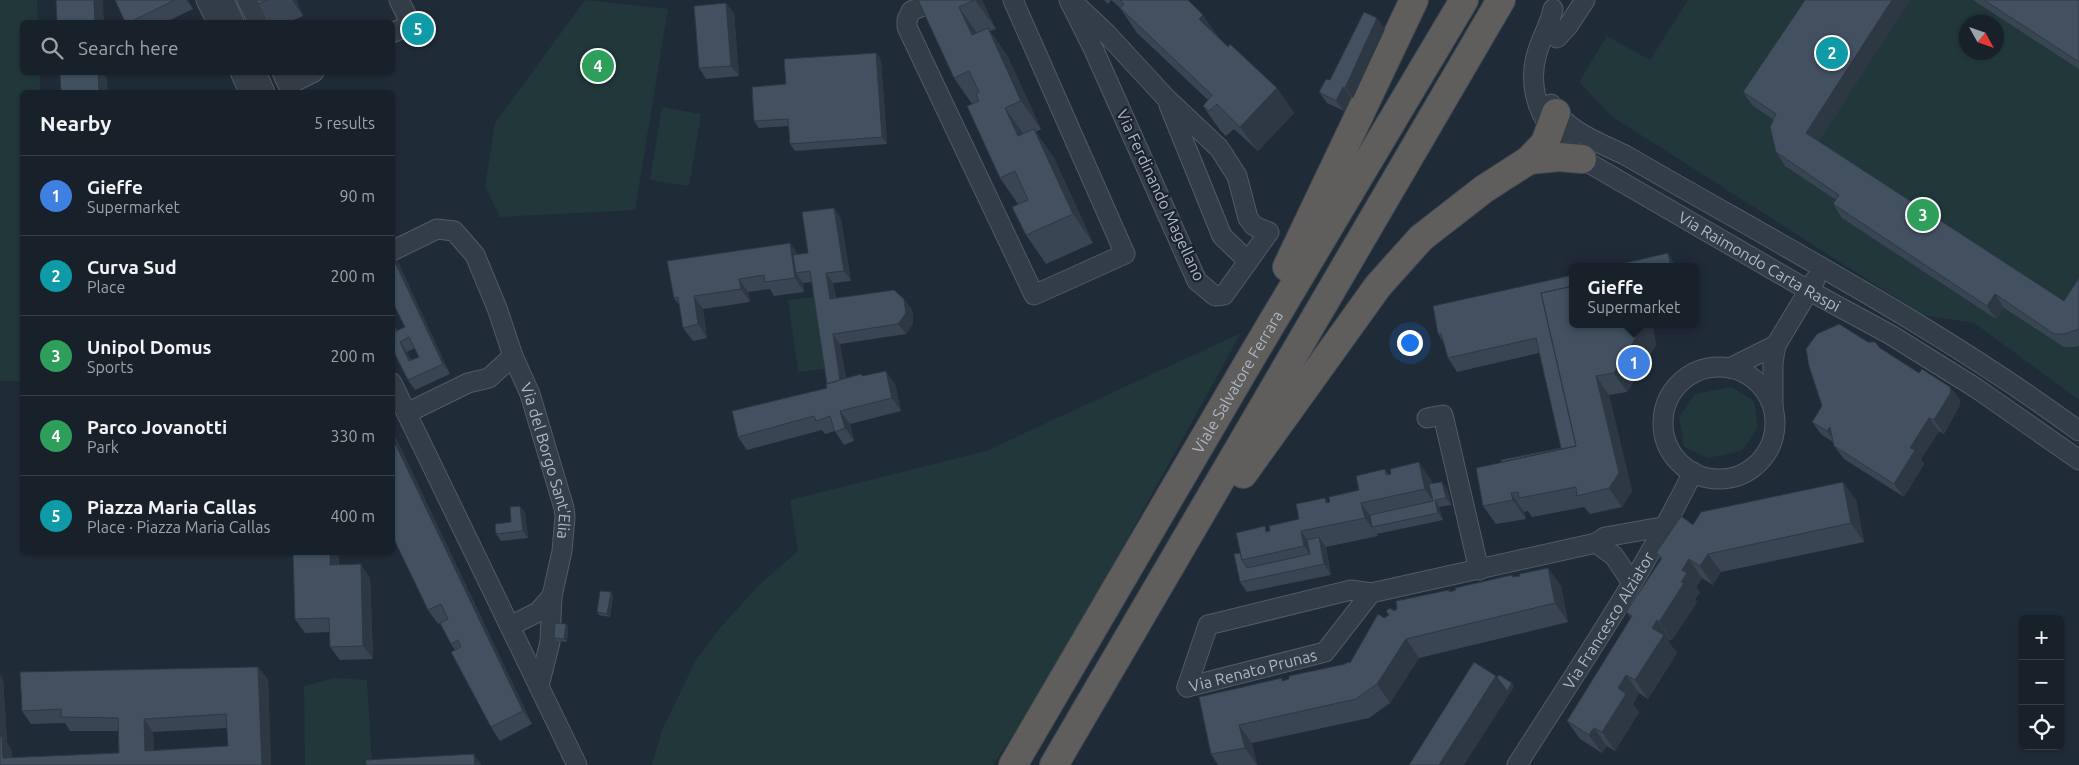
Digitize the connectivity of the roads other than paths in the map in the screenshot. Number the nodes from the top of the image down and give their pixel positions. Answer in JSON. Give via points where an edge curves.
{"nodes":[{"id":1,"x":247,"y":0,"type":"edge"},
{"id":2,"x":399,"y":0,"type":"edge"},
{"id":3,"x":937,"y":0,"type":"edge"},
{"id":4,"x":1013,"y":0,"type":"edge"},
{"id":5,"x":1070,"y":0,"type":"edge"},
{"id":6,"x":1414,"y":0,"type":"edge"},
{"id":7,"x":1464,"y":0,"type":"edge"},
{"id":8,"x":1501,"y":0,"type":"edge"},
{"id":9,"x":1584,"y":1,"type":"edge"},
{"id":10,"x":218,"y":5,"type":"edge"},
{"id":11,"x":1557,"y":5,"type":"edge"},
{"id":12,"x":232,"y":20,"type":"edge"},
{"id":13,"x":257,"y":20,"type":"edge"},
{"id":14,"x":395,"y":32,"type":"edge"},
{"id":15,"x":1557,"y":38,"type":"junction"},
{"id":16,"x":241,"y":75,"type":"edge"},
{"id":17,"x":257,"y":75,"type":"edge"},
{"id":18,"x":305,"y":75,"type":"edge"},
{"id":19,"x":281,"y":83,"type":"edge"},
{"id":20,"x":248,"y":90,"type":"edge"},
{"id":21,"x":264,"y":90,"type":"edge"},
{"id":22,"x":1167,"y":99,"type":"junction"},
{"id":23,"x":1553,"y":120,"type":"junction"},
{"id":24,"x":1582,"y":159,"type":"junction"},
{"id":25,"x":1529,"y":160,"type":"junction"},
{"id":26,"x":395,"y":249,"type":"edge"},
{"id":27,"x":1248,"y":261,"type":"junction"},
{"id":28,"x":1823,"y":268,"type":"junction"},
{"id":29,"x":1808,"y":290,"type":"junction"},
{"id":30,"x":1776,"y":345,"type":"junction"},
{"id":31,"x":513,"y":356,"type":"junction"},
{"id":32,"x":1251,"y":358,"type":"junction"},
{"id":33,"x":1730,"y":368,"type":"junction"},
{"id":34,"x":395,"y":389,"type":"edge"},
{"id":35,"x":1773,"y":409,"type":"junction"},
{"id":36,"x":407,"y":414,"type":"junction"},
{"id":37,"x":1427,"y":418,"type":"dead end"},
{"id":38,"x":2079,"y":431,"type":"edge"},
{"id":39,"x":2079,"y":460,"type":"edge"},
{"id":40,"x":1693,"y":472,"type":"junction"},
{"id":41,"x":1213,"y":493,"type":"junction"},
{"id":42,"x":1667,"y":526,"type":"junction"},
{"id":43,"x":1596,"y":543,"type":"junction"},
{"id":44,"x":1479,"y":570,"type":"junction"},
{"id":45,"x":1632,"y":582,"type":"junction"},
{"id":46,"x":1371,"y":593,"type":"junction"},
{"id":47,"x":552,"y":596,"type":"junction"},
{"id":48,"x":510,"y":626,"type":"junction"},
{"id":49,"x":539,"y":686,"type":"junction"},
{"id":50,"x":577,"y":765,"type":"edge"},
{"id":51,"x":1013,"y":765,"type":"edge"},
{"id":52,"x":1054,"y":765,"type":"edge"},
{"id":53,"x":1517,"y":765,"type":"edge"}],
"edges":[{"from":1,"to":13,"type":"street"},
{"from":2,"to":14,"type":"street","via":[[412,24]]},
{"from":3,"to":4,"type":"street","via":[[911,11],[907,27],[1034,295],[1125,254]]},
{"from":5,"to":22,"type":"street","name":"Via Ferdinando Magellano","via":[[1107,34]]},
{"from":5,"to":27,"type":"street","name":"Via Ferdinando Magellano","via":[[1197,280],[1215,296],[1224,295]]},
{"from":6,"to":32,"type":"highway","via":[[1254,337]]},
{"from":7,"to":32,"type":"highway","name":"Viale Salvatore Ferrara"},
{"from":8,"to":41,"type":"highway"},
{"from":9,"to":11,"type":"street"},
{"from":9,"to":15,"type":"street"},
{"from":10,"to":12,"type":"street"},
{"from":11,"to":15,"type":"street","name":"Via Raimondo Carta Raspi"},
{"from":11,"to":23,"type":"street","name":"Via Raimondo Carta Raspi","via":[[1533,68],[1539,109]]},
{"from":15,"to":23,"type":"street","name":"Via Raimondo Carta Raspi","via":[[1545,68]]},
{"from":16,"to":20,"type":"street"},
{"from":17,"to":21,"type":"street"},
{"from":18,"to":19,"type":"street"},
{"from":22,"to":27,"type":"street","via":[[1222,236]]},
{"from":22,"to":27,"type":"street","name":"Via Ferdinando Magellano","via":[[1218,148],[1236,176],[1248,218],[1254,226],[1270,232]]},
{"from":23,"to":24,"type":"street","name":"Via Raimondo Carta Raspi","via":[[1553,132]]},
{"from":23,"to":25,"type":"highway","via":[[1545,143]]},
{"from":23,"to":28,"type":"street","name":"Via Raimondo Carta Raspi","via":[[1565,121]]},
{"from":24,"to":25,"type":"highway"},
{"from":24,"to":29,"type":"street","name":"Via Raimondo Carta Raspi"},
{"from":25,"to":41,"type":"highway","via":[[1484,189],[1421,238],[1401,259],[1378,286],[1237,482]]},
{"from":26,"to":31,"type":"street","name":"Via del Borgo Sant'Elia","via":[[437,229],[454,231],[475,255]]},
{"from":28,"to":29,"type":"street"},
{"from":28,"to":38,"type":"street","name":"Via Raimondo Carta Raspi","via":[[1963,351]]},
{"from":29,"to":30,"type":"street"},
{"from":29,"to":39,"type":"street","name":"Via Raimondo Carta Raspi","via":[[1968,382]]},
{"from":30,"to":33,"type":"street"},
{"from":30,"to":35,"type":"street"},
{"from":31,"to":36,"type":"street","name":"Via del Borgo Sant'Elia","via":[[489,378],[468,383]]},
{"from":31,"to":47,"type":"street","name":"Via del Borgo Sant'Elia","via":[[530,394],[566,517]]},
{"from":32,"to":51,"type":"highway","name":"Viale Salvatore Ferrara"},
{"from":33,"to":35,"type":"street","via":[[1749,375],[1760,384]]},
{"from":33,"to":40,"type":"street","via":[[1695,372],[1674,389],[1667,401],[1663,428],[1666,442],[1672,454]]},
{"from":34,"to":36,"type":"street"},
{"from":35,"to":40,"type":"street","via":[[1775,423],[1768,450],[1748,471],[1721,479]]},
{"from":36,"to":48,"type":"street"},
{"from":37,"to":44,"type":"street","via":[[1443,414]]},
{"from":40,"to":42,"type":"street","name":"Via Francesco Alziator"},
{"from":41,"to":52,"type":"highway"},
{"from":42,"to":43,"type":"street","name":"Via Renato Prunas","via":[[1605,538]]},
{"from":42,"to":45,"type":"street","name":"Via Francesco Alziator"},
{"from":43,"to":44,"type":"street","name":"Via Renato Prunas"},
{"from":43,"to":45,"type":"street","via":[[1614,556]]},
{"from":44,"to":46,"type":"street","name":"Via Renato Prunas"},
{"from":45,"to":53,"type":"street","name":"Via Francesco Alziator"},
{"from":46,"to":46,"type":"street","name":"Via Renato Prunas","via":[[1351,590],[1208,625],[1187,688],[1325,652]]},
{"from":47,"to":48,"type":"street","via":[[538,612]]},
{"from":47,"to":49,"type":"street","name":"Via del Borgo Sant'Elia","via":[[550,642]]},
{"from":48,"to":49,"type":"street"},
{"from":49,"to":50,"type":"street"}]}
